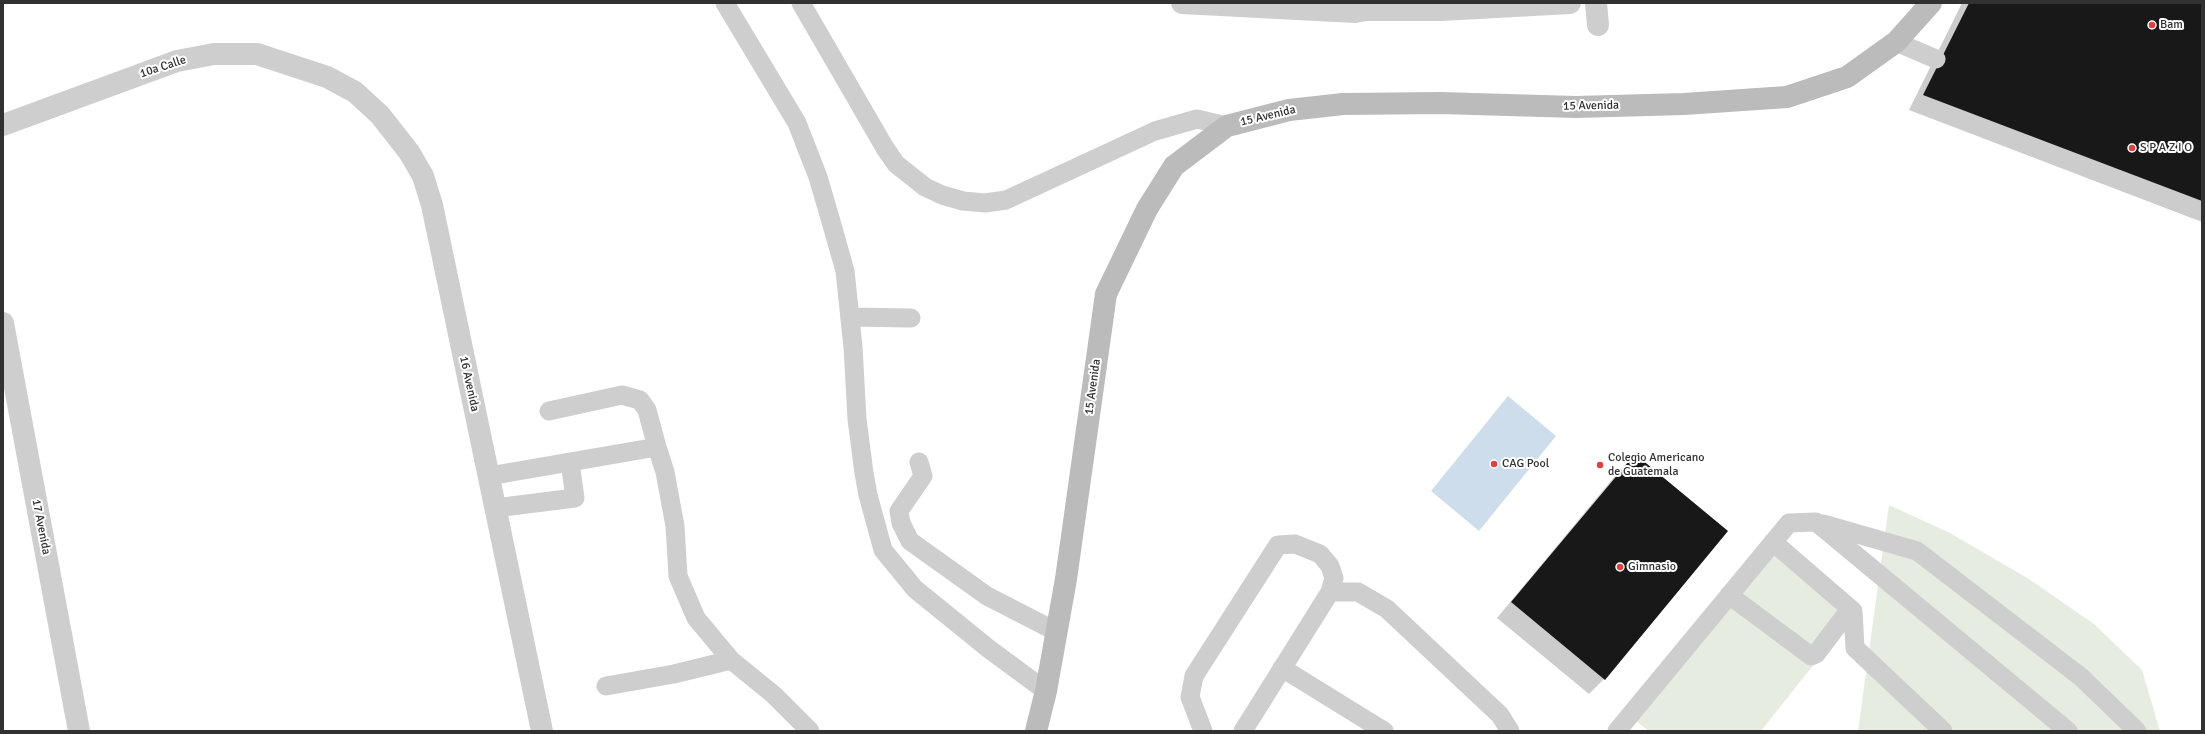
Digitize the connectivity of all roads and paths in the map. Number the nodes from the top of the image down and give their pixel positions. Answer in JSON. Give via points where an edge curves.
{"nodes":[{"id":1,"x":725,"y":3,"type":"edge"},
{"id":2,"x":801,"y":3,"type":"edge"},
{"id":3,"x":1182,"y":3,"type":"edge"},
{"id":4,"x":1570,"y":3,"type":"edge"},
{"id":5,"x":1596,"y":3,"type":"edge"},
{"id":6,"x":1931,"y":3,"type":"edge"},
{"id":7,"x":1365,"y":7,"type":"edge"},
{"id":8,"x":1598,"y":25,"type":"dead end"},
{"id":9,"x":1896,"y":42,"type":"junction"},
{"id":10,"x":1936,"y":59,"type":"dead end"},
{"id":11,"x":327,"y":77,"type":"joint"},
{"id":12,"x":3,"y":125,"type":"edge"},
{"id":13,"x":1227,"y":126,"type":"junction"},
{"id":14,"x":850,"y":317,"type":"junction"},
{"id":15,"x":911,"y":318,"type":"dead end"},
{"id":16,"x":3,"y":322,"type":"edge"},
{"id":17,"x":549,"y":412,"type":"dead end"},
{"id":18,"x":657,"y":447,"type":"junction"},
{"id":19,"x":570,"y":462,"type":"junction"},
{"id":20,"x":921,"y":469,"type":"dead end"},
{"id":21,"x":489,"y":476,"type":"junction"},
{"id":22,"x":495,"y":508,"type":"junction"},
{"id":23,"x":1816,"y":522,"type":"junction"},
{"id":24,"x":1773,"y":542,"type":"junction"},
{"id":25,"x":1330,"y":592,"type":"junction"},
{"id":26,"x":1729,"y":595,"type":"junction"},
{"id":27,"x":1850,"y":609,"type":"junction"},
{"id":28,"x":1057,"y":632,"type":"junction"},
{"id":29,"x":731,"y":660,"type":"junction"},
{"id":30,"x":1282,"y":668,"type":"junction"},
{"id":31,"x":606,"y":686,"type":"dead end"},
{"id":32,"x":1046,"y":691,"type":"junction"},
{"id":33,"x":79,"y":731,"type":"edge"},
{"id":34,"x":542,"y":731,"type":"edge"},
{"id":35,"x":810,"y":731,"type":"edge"},
{"id":36,"x":1036,"y":731,"type":"edge"},
{"id":37,"x":1203,"y":731,"type":"edge"},
{"id":38,"x":1243,"y":731,"type":"edge"},
{"id":39,"x":1384,"y":731,"type":"edge"},
{"id":40,"x":1510,"y":731,"type":"edge"},
{"id":41,"x":1617,"y":731,"type":"edge"},
{"id":42,"x":1943,"y":731,"type":"edge"},
{"id":43,"x":2068,"y":731,"type":"edge"},
{"id":44,"x":2137,"y":731,"type":"edge"}],
"edges":[{"from":1,"to":14,"type":"lane","via":[[797,122],[818,177],[845,271]]},
{"from":2,"to":13,"type":"lane","via":[[896,164],[925,187],[942,196],[985,203],[1006,200],[1156,131],[1197,119]]},
{"from":3,"to":7,"type":"street","via":[[1355,12]]},
{"from":4,"to":7,"type":"street","via":[[1441,10]]},
{"from":5,"to":8,"type":"street"},
{"from":6,"to":9,"type":"street","name":"15 Avenida"},
{"from":9,"to":10,"type":"lane"},
{"from":9,"to":13,"type":"street","name":"15 Avenida","via":[[1847,77],[1787,96],[1684,104],[1576,107],[1440,103],[1343,104],[1289,110]]},
{"from":11,"to":12,"type":"street","name":"10a Calle","via":[[257,54],[214,54],[177,61]]},
{"from":11,"to":21,"type":"street","name":"16 Avenida","via":[[355,92],[380,115],[409,152],[423,176],[432,205]]},
{"from":13,"to":28,"type":"street","name":"15 Avenida","via":[[1174,166],[1147,209],[1106,294]]},
{"from":14,"to":15,"type":"lane"},
{"from":14,"to":32,"type":"lane","via":[[857,419],[864,473],[884,550],[915,589]]},
{"from":16,"to":33,"type":"street","name":"17 Avenida"},
{"from":17,"to":18,"type":"lane","via":[[622,395],[640,400],[648,410]]},
{"from":18,"to":19,"type":"lane"},
{"from":18,"to":29,"type":"lane","via":[[665,472],[675,526],[678,576],[696,618]]},
{"from":19,"to":21,"type":"lane"},
{"from":19,"to":22,"type":"lane","via":[[575,498]]},
{"from":20,"to":28,"type":"lane","via":[[899,512],[901,523],[910,541],[987,596]]},
{"from":21,"to":22,"type":"street","name":"16 Avenida"},
{"from":22,"to":34,"type":"street","name":"16 Avenida"},
{"from":23,"to":24,"type":"lane","via":[[1789,523]]},
{"from":23,"to":43,"type":"lane"},
{"from":23,"to":44,"type":"lane","via":[[1916,551],[2081,677]]},
{"from":24,"to":26,"type":"lane"},
{"from":24,"to":27,"type":"lane"},
{"from":25,"to":30,"type":"lane"},
{"from":25,"to":37,"type":"lane","via":[[1334,578],[1330,566],[1320,554],[1295,544],[1278,545],[1194,676],[1190,697]]},
{"from":25,"to":40,"type":"lane","via":[[1358,592],[1387,609],[1500,715]]},
{"from":26,"to":27,"type":"lane","via":[[1811,656],[1816,654]]},
{"from":26,"to":41,"type":"lane"},
{"from":27,"to":42,"type":"lane","via":[[1854,615],[1855,648]]},
{"from":28,"to":32,"type":"street","name":"15 Avenida"},
{"from":29,"to":31,"type":"lane","via":[[674,674]]},
{"from":29,"to":35,"type":"lane"},
{"from":30,"to":38,"type":"lane"},
{"from":30,"to":39,"type":"lane"},
{"from":32,"to":36,"type":"street","name":"15 Avenida"}]}
